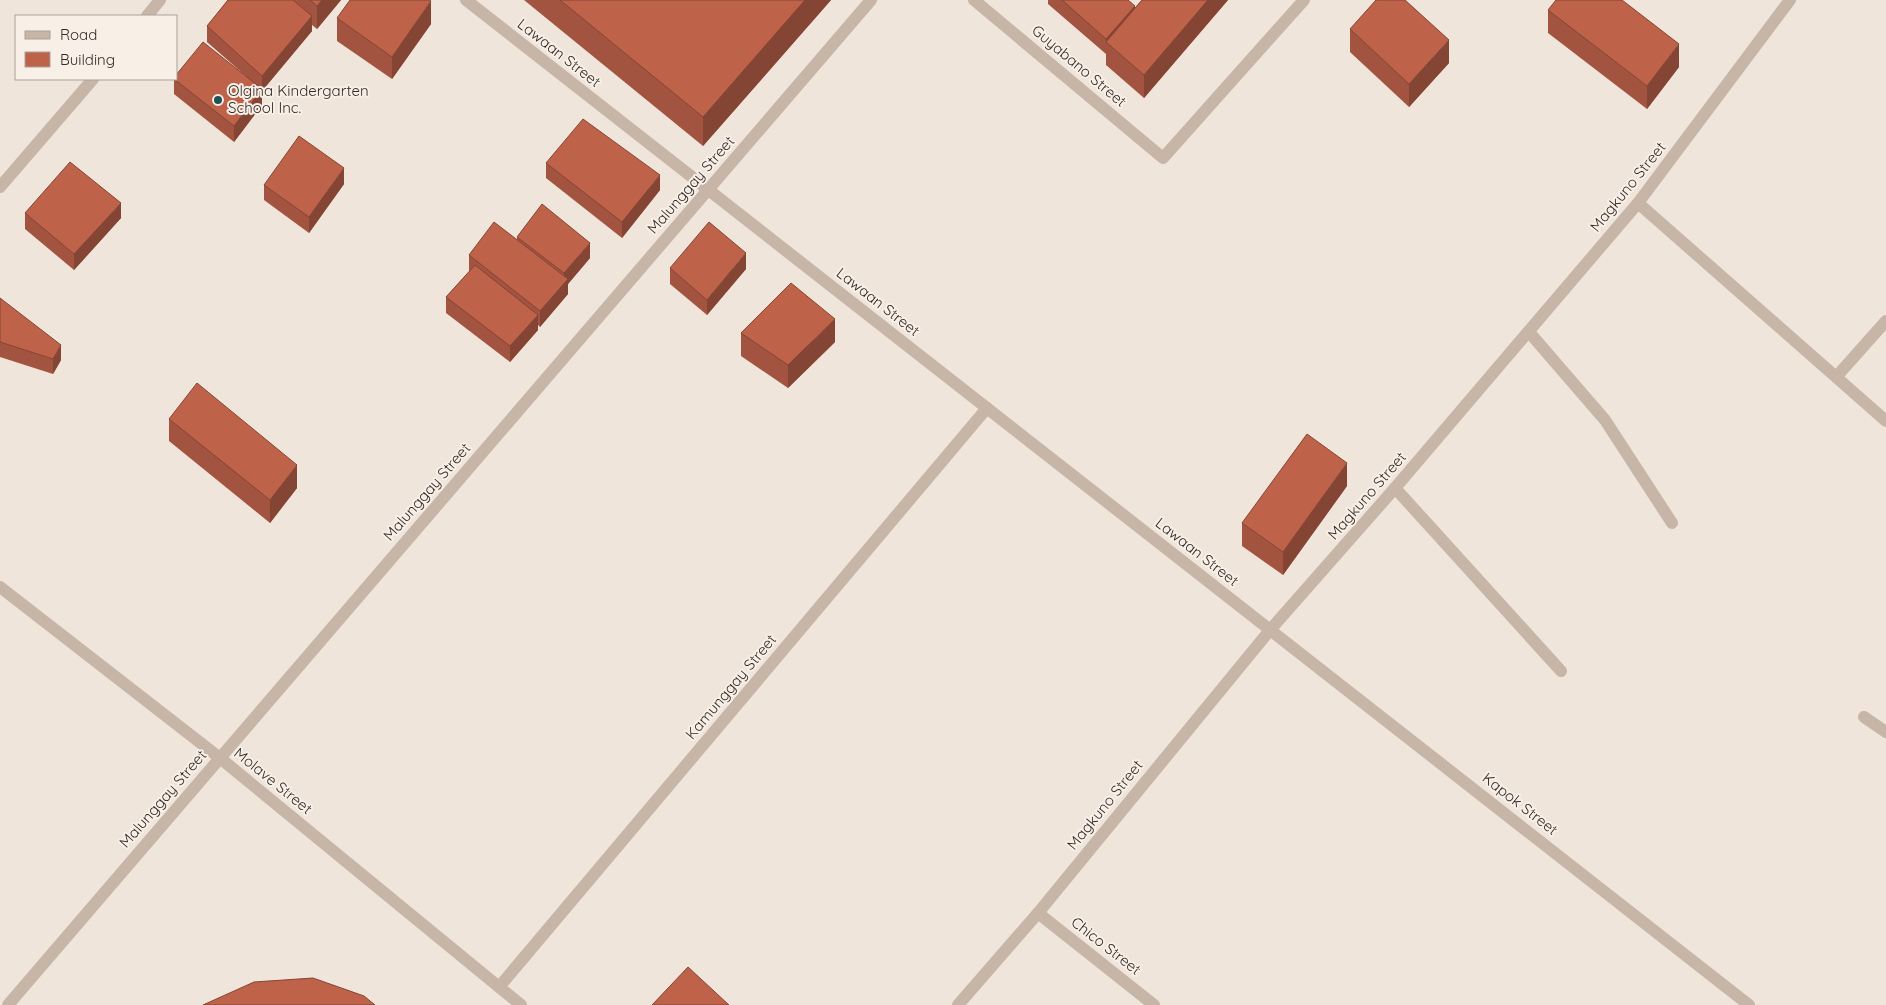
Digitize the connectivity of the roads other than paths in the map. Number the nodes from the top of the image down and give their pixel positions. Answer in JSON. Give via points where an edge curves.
{"nodes":[{"id":1,"x":160,"y":0,"type":"edge"},
{"id":2,"x":466,"y":0,"type":"edge"},
{"id":3,"x":871,"y":0,"type":"edge"},
{"id":4,"x":974,"y":0,"type":"edge"},
{"id":5,"x":1304,"y":0,"type":"edge"},
{"id":6,"x":1790,"y":0,"type":"edge"},
{"id":7,"x":147,"y":15,"type":"edge"},
{"id":8,"x":92,"y":80,"type":"edge"},
{"id":9,"x":0,"y":187,"type":"edge"},
{"id":10,"x":708,"y":190,"type":"junction"},
{"id":11,"x":1638,"y":203,"type":"junction"},
{"id":12,"x":1886,"y":321,"type":"edge"},
{"id":13,"x":1529,"y":332,"type":"junction"},
{"id":14,"x":1837,"y":376,"type":"junction"},
{"id":15,"x":987,"y":408,"type":"junction"},
{"id":16,"x":1886,"y":421,"type":"edge"},
{"id":17,"x":1396,"y":488,"type":"junction"},
{"id":18,"x":1672,"y":523,"type":"dead end"},
{"id":19,"x":0,"y":588,"type":"edge"},
{"id":20,"x":1270,"y":630,"type":"junction"},
{"id":21,"x":1561,"y":671,"type":"dead end"},
{"id":22,"x":1864,"y":717,"type":"dead end"},
{"id":23,"x":1886,"y":732,"type":"edge"},
{"id":24,"x":220,"y":758,"type":"junction"},
{"id":25,"x":1038,"y":913,"type":"junction"},
{"id":26,"x":499,"y":987,"type":"junction"},
{"id":27,"x":8,"y":1005,"type":"edge"},
{"id":28,"x":522,"y":1005,"type":"edge"},
{"id":29,"x":958,"y":1005,"type":"edge"},
{"id":30,"x":1154,"y":1005,"type":"edge"},
{"id":31,"x":1750,"y":1005,"type":"edge"}],
"edges":[{"from":1,"to":7,"type":"street"},
{"from":2,"to":10,"type":"street","name":"Lawaan Street"},
{"from":3,"to":10,"type":"street","name":"Malunggay Street"},
{"from":4,"to":5,"type":"street","name":"Guyabano Street","via":[[1163,158]]},
{"from":6,"to":11,"type":"street","name":"Magkuno Street"},
{"from":8,"to":9,"type":"street"},
{"from":10,"to":15,"type":"street","name":"Lawaan Street"},
{"from":10,"to":24,"type":"street","name":"Malunggay Street"},
{"from":11,"to":13,"type":"street","name":"Magkuno Street"},
{"from":11,"to":14,"type":"street"},
{"from":12,"to":14,"type":"street"},
{"from":13,"to":17,"type":"street","name":"Magkuno Street"},
{"from":13,"to":18,"type":"street","via":[[1605,420]]},
{"from":14,"to":16,"type":"street"},
{"from":15,"to":20,"type":"street","name":"Lawaan Street"},
{"from":15,"to":26,"type":"street","name":"Kamunggay Street"},
{"from":17,"to":20,"type":"street","name":"Magkuno Street"},
{"from":17,"to":21,"type":"street"},
{"from":19,"to":24,"type":"street","name":"Molave Street"},
{"from":20,"to":25,"type":"street","name":"Magkuno Street"},
{"from":20,"to":31,"type":"street","name":"Kapok Street"},
{"from":22,"to":23,"type":"street"},
{"from":24,"to":26,"type":"street","name":"Molave Street"},
{"from":24,"to":27,"type":"street","name":"Malunggay Street"},
{"from":25,"to":29,"type":"street","name":"Magkuno Street"},
{"from":25,"to":30,"type":"street","name":"Chico Street"},
{"from":26,"to":28,"type":"street","name":"Molave Street"}]}
